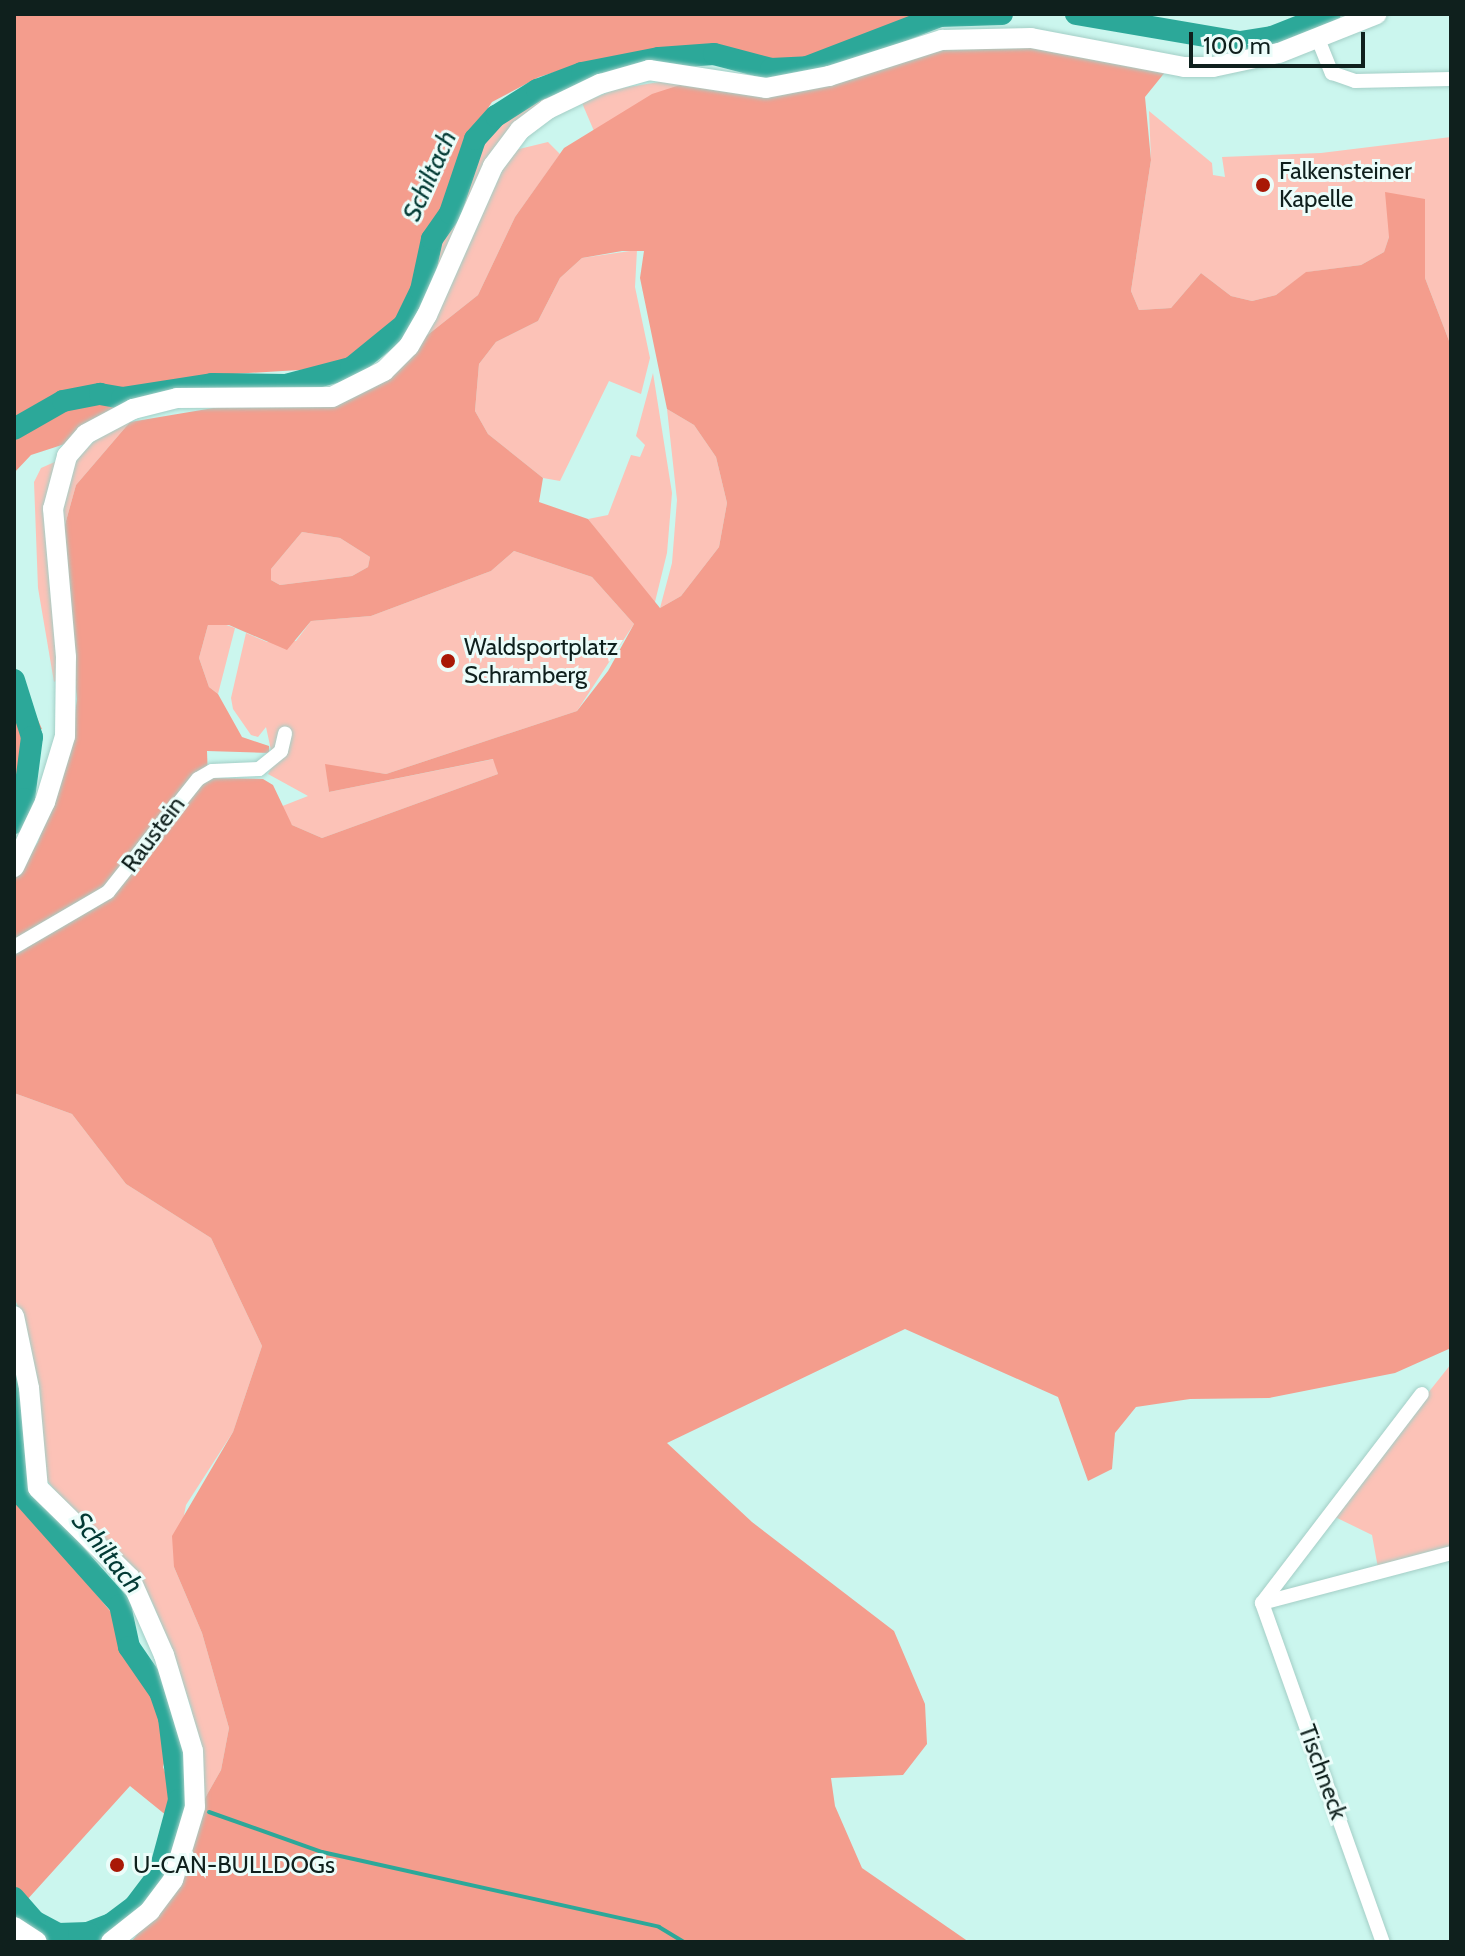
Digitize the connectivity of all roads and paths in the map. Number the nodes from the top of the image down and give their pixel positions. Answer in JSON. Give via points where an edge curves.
{"nodes":[{"id":1,"x":1377,"y":14,"type":"edge"},
{"id":2,"x":1318,"y":39,"type":"junction"},
{"id":3,"x":1451,"y":79,"type":"edge"},
{"id":4,"x":285,"y":733,"type":"dead end"},
{"id":5,"x":14,"y":867,"type":"edge"},
{"id":6,"x":14,"y":947,"type":"edge"},
{"id":7,"x":14,"y":1316,"type":"edge"},
{"id":8,"x":1422,"y":1394,"type":"dead end"},
{"id":9,"x":1451,"y":1553,"type":"edge"},
{"id":10,"x":1262,"y":1603,"type":"junction"},
{"id":11,"x":14,"y":1927,"type":"edge"},
{"id":12,"x":37,"y":1942,"type":"edge"},
{"id":13,"x":111,"y":1942,"type":"edge"},
{"id":14,"x":1383,"y":1942,"type":"edge"}],
"edges":[{"from":1,"to":2,"type":"main road"},
{"from":2,"to":3,"type":"street","via":[[1332,73],[1355,81]]},
{"from":2,"to":5,"type":"main road","via":[[1242,63],[1184,67],[1031,38],[942,40],[829,76],[766,88],[649,70],[600,84],[548,109],[520,130],[493,166],[427,315],[409,346],[384,371],[332,397],[177,398],[133,409],[86,434],[67,456],[53,509],[66,657],[65,736],[45,802]]},
{"from":4,"to":6,"type":"street","name":"Raustein","via":[[281,751],[259,769],[212,771],[198,779],[108,892]]},
{"from":7,"to":13,"type":"main road","via":[[29,1388],[38,1488],[130,1578],[179,1696],[193,1751],[195,1807],[173,1880],[150,1911]]},
{"from":8,"to":10,"type":"street"},
{"from":9,"to":10,"type":"street"},
{"from":10,"to":14,"type":"street","name":"Tischneck"},
{"from":11,"to":12,"type":"main road"}]}
